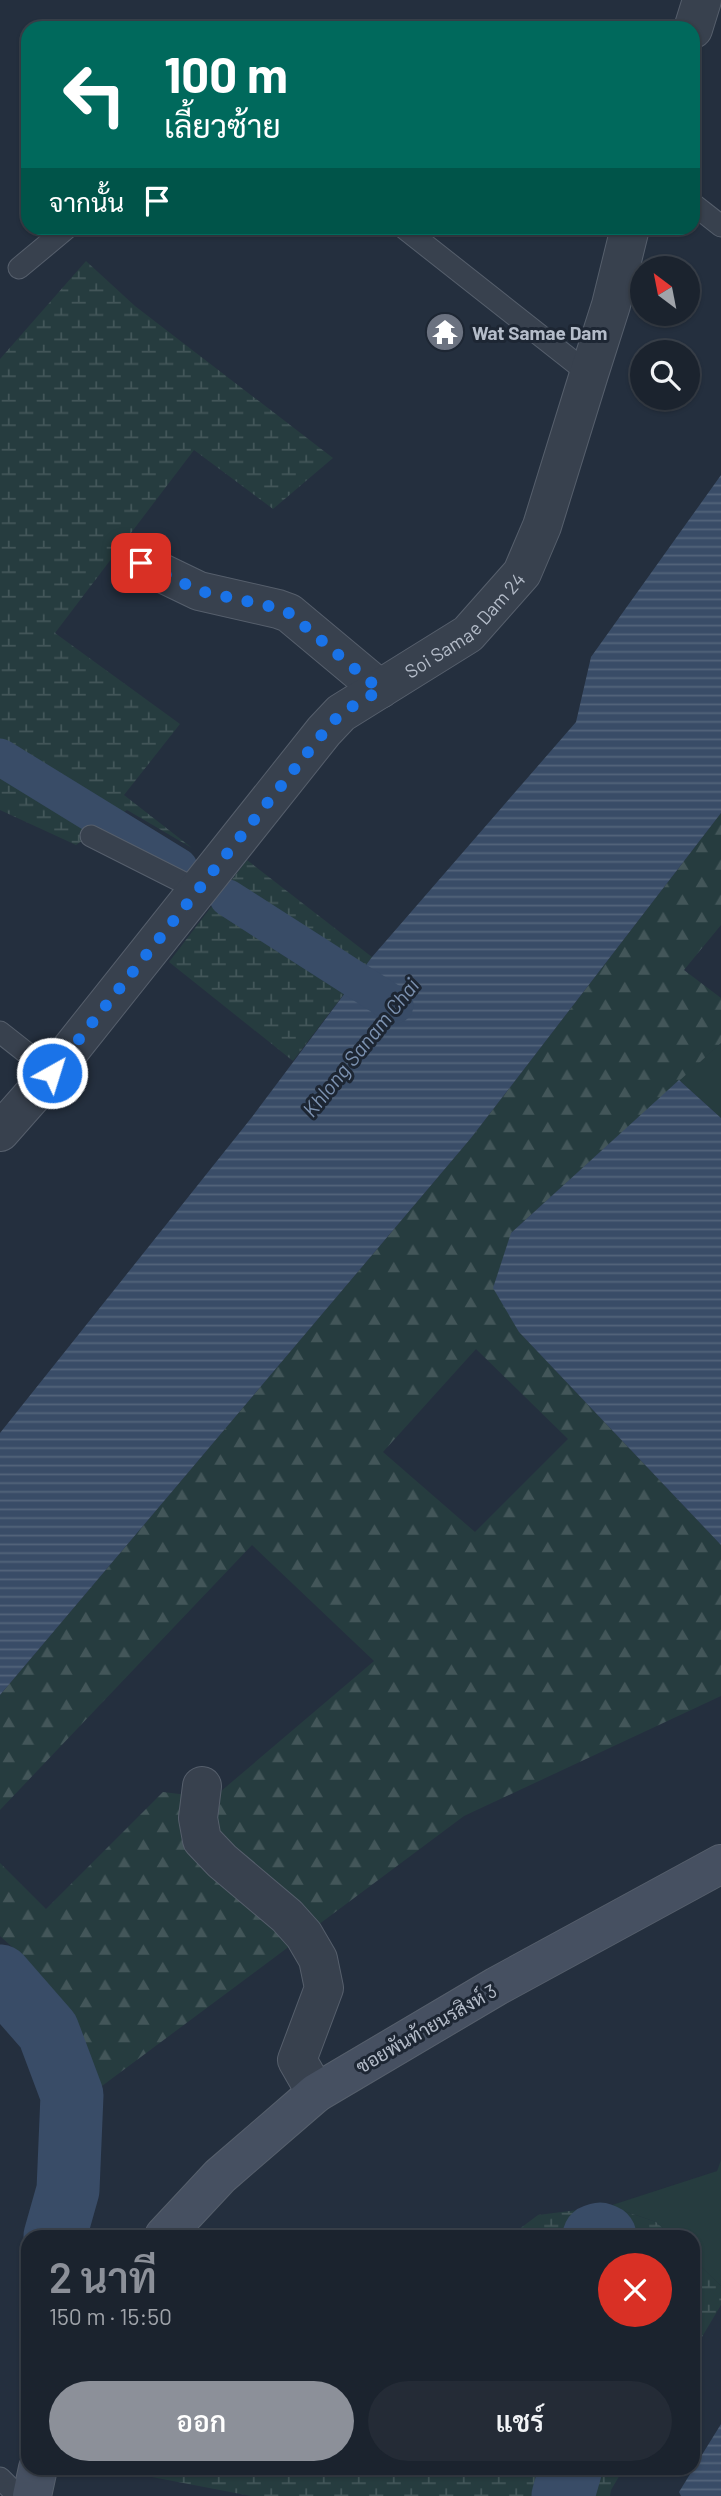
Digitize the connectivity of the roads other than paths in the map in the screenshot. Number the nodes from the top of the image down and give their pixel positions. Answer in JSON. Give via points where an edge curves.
{"nodes":[{"id":1,"x":702,"y":0,"type":"edge"},
{"id":2,"x":695,"y":21,"type":"edge"},
{"id":3,"x":700,"y":210,"type":"edge"},
{"id":4,"x":721,"y":226,"type":"edge"},
{"id":5,"x":59,"y":235,"type":"edge"},
{"id":6,"x":413,"y":235,"type":"edge"},
{"id":7,"x":628,"y":235,"type":"edge"},
{"id":8,"x":19,"y":268,"type":"dead end"},
{"id":9,"x":589,"y":374,"type":"junction"},
{"id":10,"x":141,"y":563,"type":"dead end"},
{"id":11,"x":380,"y":690,"type":"junction"},
{"id":12,"x":91,"y":836,"type":"dead end"},
{"id":13,"x":198,"y":890,"type":"junction"},
{"id":14,"x":0,"y":1032,"type":"edge"},
{"id":15,"x":52,"y":1073,"type":"junction"},
{"id":16,"x":0,"y":1132,"type":"edge"},
{"id":17,"x":202,"y":1786,"type":"dead end"},
{"id":18,"x":721,"y":1864,"type":"edge"},
{"id":19,"x":316,"y":2093,"type":"junction"},
{"id":20,"x":170,"y":2230,"type":"edge"},
{"id":21,"x":36,"y":2475,"type":"edge"},
{"id":22,"x":0,"y":2478,"type":"edge"},
{"id":23,"x":18,"y":2496,"type":"edge"},
{"id":24,"x":32,"y":2496,"type":"edge"}],
"edges":[{"from":1,"to":2,"type":"street"},
{"from":3,"to":4,"type":"lane"},
{"from":5,"to":8,"type":"lane"},
{"from":6,"to":9,"type":"lane"},
{"from":7,"to":9,"type":"street","name":"Soi Samae Dam 24"},
{"from":9,"to":11,"type":"street","name":"Soi Samae Dam 24","via":[[542,526],[522,573],[468,634]]},
{"from":10,"to":11,"type":"street","via":[[200,591],[289,613]]},
{"from":11,"to":13,"type":"street","name":"Soi Samae Dam 24","via":[[341,713]]},
{"from":12,"to":13,"type":"lane"},
{"from":13,"to":15,"type":"street","name":"Soi Samae Dam 24"},
{"from":14,"to":15,"type":"lane"},
{"from":15,"to":16,"type":"street","name":"Soi Samae Dam 24"},
{"from":17,"to":19,"type":"street","via":[[198,1818],[202,1840],[287,1916],[318,1959],[324,1988],[297,2060]]},
{"from":18,"to":19,"type":"street","name":"ซอยพันท้ายนรสิงห์ 3","via":[[498,1986]]},
{"from":19,"to":20,"type":"street","name":"ซอยพันท้ายนรสิงห์ 3","via":[[220,2176]]},
{"from":21,"to":24,"type":"street"},
{"from":22,"to":23,"type":"lane"}]}
